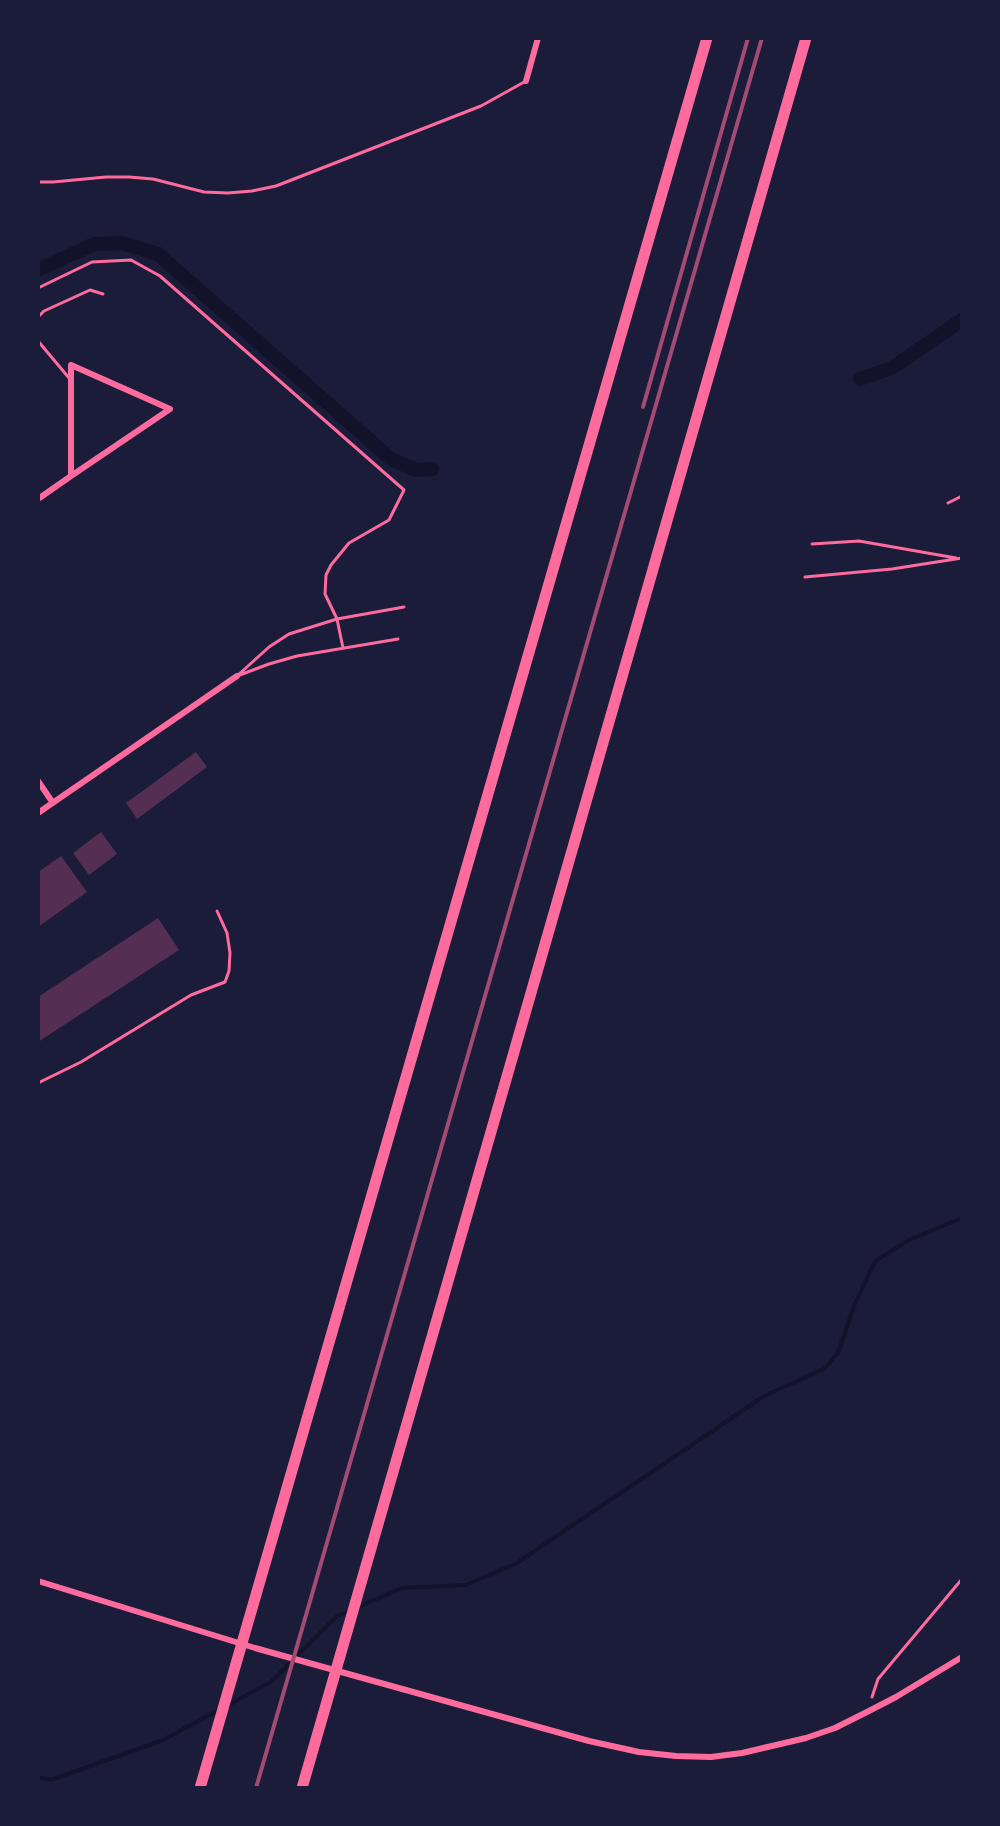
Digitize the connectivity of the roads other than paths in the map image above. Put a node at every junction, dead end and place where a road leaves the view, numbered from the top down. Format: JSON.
{"nodes":[{"id":1,"x":538,"y":38,"type":"edge"},
{"id":2,"x":705,"y":38,"type":"edge"},
{"id":3,"x":806,"y":38,"type":"edge"},
{"id":4,"x":526,"y":81,"type":"joint"},
{"id":5,"x":38,"y":182,"type":"edge"},
{"id":6,"x":38,"y":288,"type":"edge"},
{"id":7,"x":103,"y":294,"type":"dead end"},
{"id":8,"x":38,"y":317,"type":"edge"},
{"id":9,"x":38,"y":341,"type":"edge"},
{"id":10,"x":71,"y":381,"type":"junction"},
{"id":11,"x":71,"y":476,"type":"junction"},
{"id":12,"x":962,"y":496,"type":"edge"},
{"id":13,"x":38,"y":499,"type":"edge"},
{"id":14,"x":948,"y":503,"type":"dead end"},
{"id":15,"x":812,"y":544,"type":"dead end"},
{"id":16,"x":961,"y":558,"type":"edge"},
{"id":17,"x":805,"y":577,"type":"dead end"},
{"id":18,"x":404,"y":607,"type":"dead end"},
{"id":19,"x":337,"y":619,"type":"junction"},
{"id":20,"x":398,"y":639,"type":"dead end"},
{"id":21,"x":343,"y":648,"type":"junction"},
{"id":22,"x":237,"y":676,"type":"junction"},
{"id":23,"x":38,"y":781,"type":"edge"},
{"id":24,"x":53,"y":803,"type":"junction"},
{"id":25,"x":38,"y":813,"type":"edge"},
{"id":26,"x":217,"y":911,"type":"dead end"},
{"id":27,"x":38,"y":1083,"type":"edge"},
{"id":28,"x":38,"y":1581,"type":"edge"},
{"id":29,"x":962,"y":1657,"type":"edge"},
{"id":30,"x":200,"y":1788,"type":"edge"},
{"id":31,"x":302,"y":1788,"type":"edge"}],
"edges":[{"from":1,"to":4,"type":"street"},
{"from":2,"to":30,"type":"highway"},
{"from":3,"to":31,"type":"highway"},
{"from":4,"to":5,"type":"lane"},
{"from":6,"to":19,"type":"lane"},
{"from":7,"to":8,"type":"lane"},
{"from":9,"to":10,"type":"lane"},
{"from":10,"to":11,"type":"street"},
{"from":10,"to":11,"type":"street"},
{"from":11,"to":13,"type":"street"},
{"from":12,"to":14,"type":"lane"},
{"from":15,"to":16,"type":"lane"},
{"from":16,"to":17,"type":"lane"},
{"from":18,"to":19,"type":"lane"},
{"from":19,"to":21,"type":"lane"},
{"from":19,"to":22,"type":"lane"},
{"from":20,"to":21,"type":"lane"},
{"from":21,"to":22,"type":"lane"},
{"from":22,"to":24,"type":"street"},
{"from":23,"to":24,"type":"street"},
{"from":24,"to":25,"type":"street"},
{"from":26,"to":27,"type":"lane"},
{"from":28,"to":29,"type":"street"}]}
